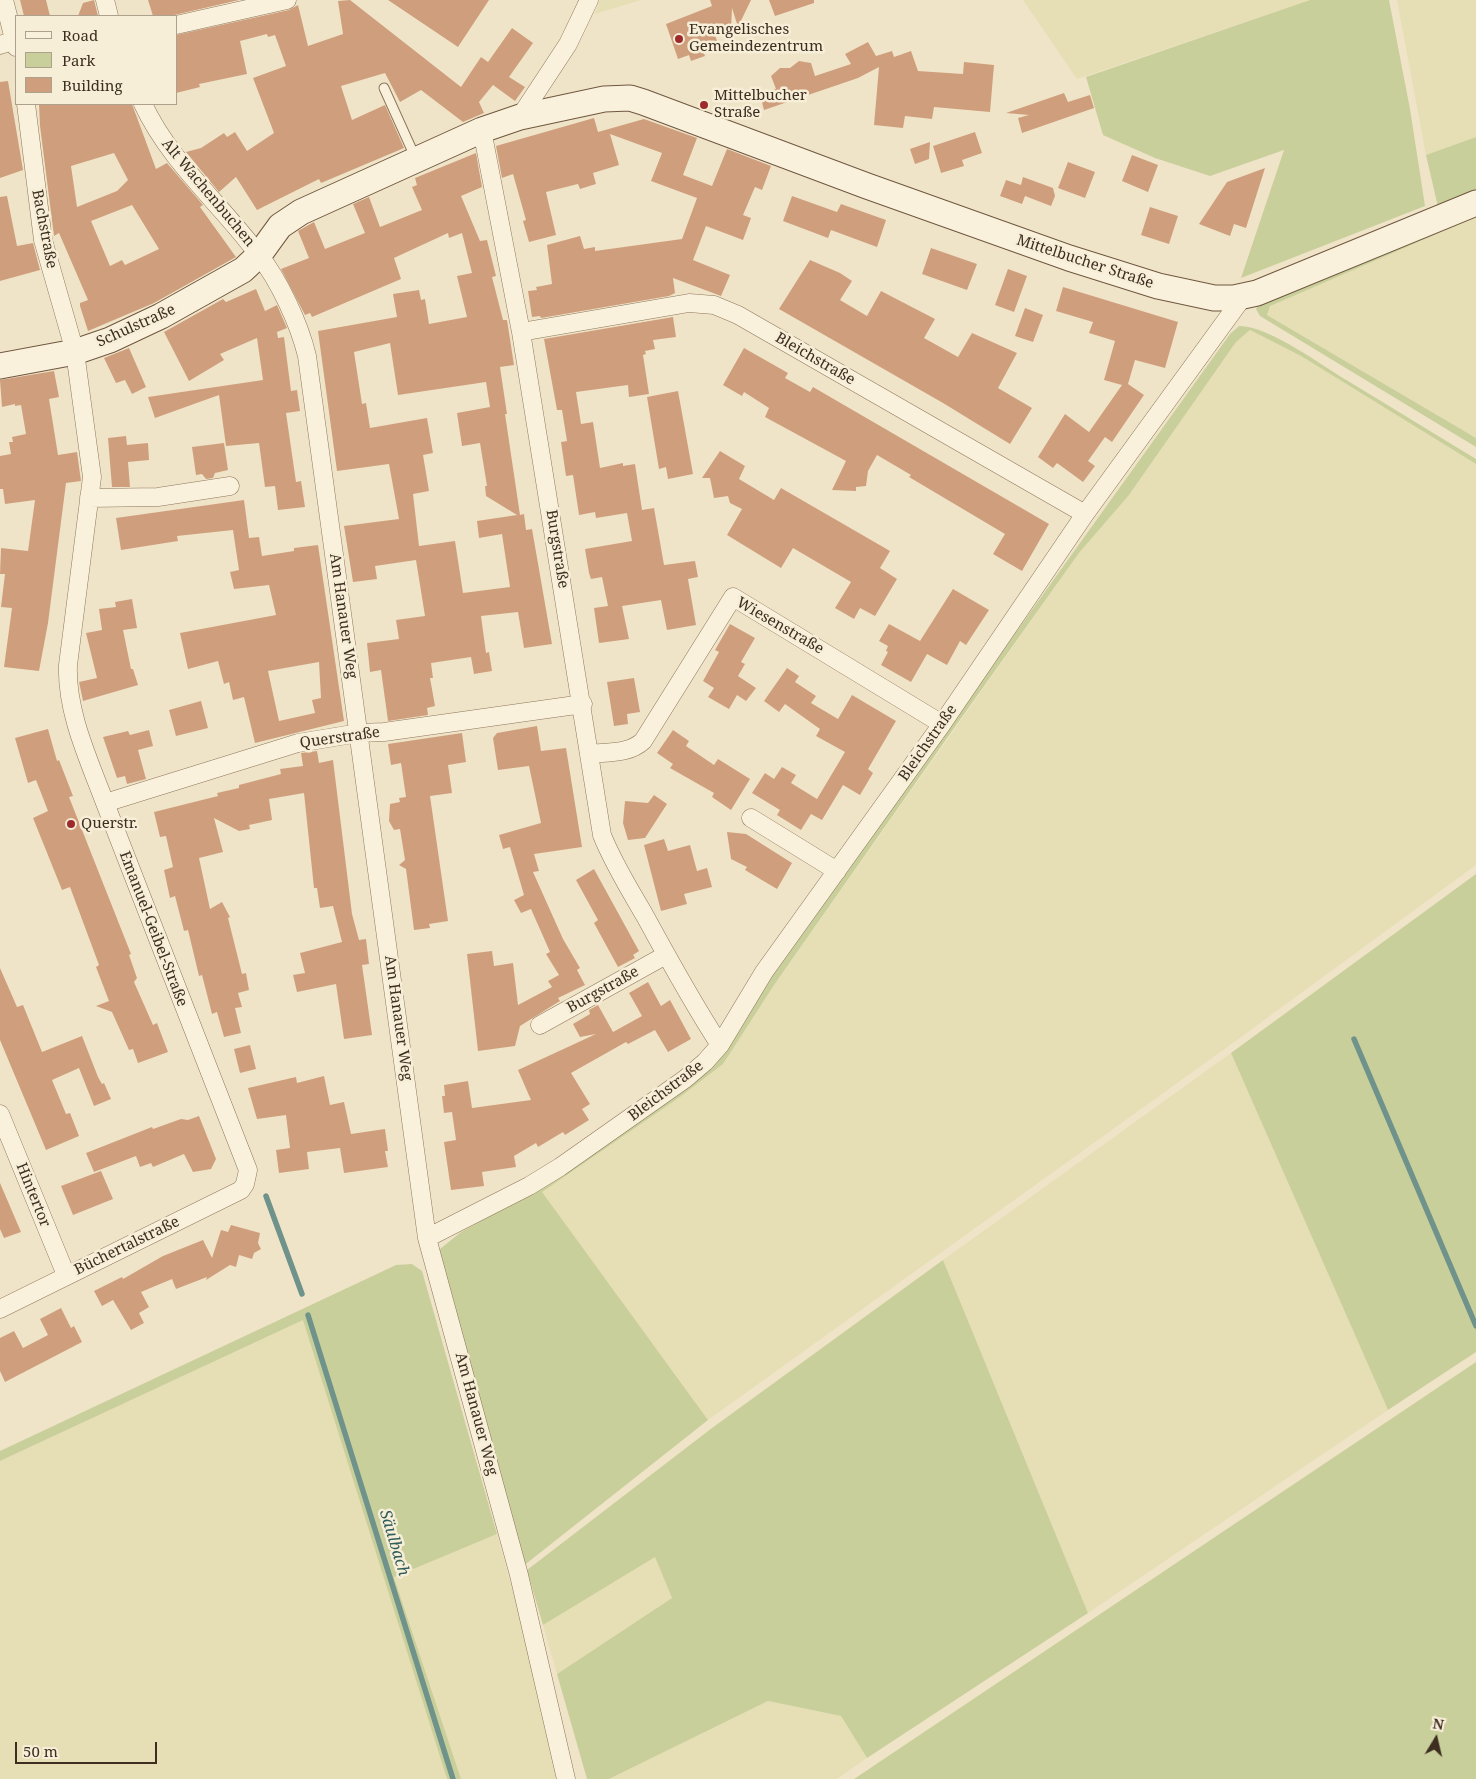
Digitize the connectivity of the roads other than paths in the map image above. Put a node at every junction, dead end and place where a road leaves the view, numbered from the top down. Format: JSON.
{"nodes":[{"id":1,"x":4,"y":0,"type":"edge"},
{"id":2,"x":105,"y":0,"type":"edge"},
{"id":3,"x":286,"y":0,"type":"edge"},
{"id":4,"x":590,"y":0,"type":"edge"},
{"id":5,"x":109,"y":15,"type":"edge"},
{"id":6,"x":178,"y":25,"type":"edge"},
{"id":7,"x":10,"y":44,"type":"edge"},
{"id":8,"x":384,"y":88,"type":"dead end"},
{"id":9,"x":26,"y":105,"type":"edge"},
{"id":10,"x":144,"y":105,"type":"edge"},
{"id":11,"x":520,"y":117,"type":"junction"},
{"id":12,"x":482,"y":130,"type":"junction"},
{"id":13,"x":416,"y":160,"type":"junction"},
{"id":14,"x":1476,"y":203,"type":"edge"},
{"id":15,"x":259,"y":255,"type":"junction"},
{"id":16,"x":1243,"y":297,"type":"junction"},
{"id":17,"x":521,"y":332,"type":"junction"},
{"id":18,"x":75,"y":352,"type":"junction"},
{"id":19,"x":0,"y":366,"type":"edge"},
{"id":20,"x":230,"y":486,"type":"dead end"},
{"id":21,"x":90,"y":498,"type":"junction"},
{"id":22,"x":1085,"y":514,"type":"junction"},
{"id":23,"x":583,"y":704,"type":"junction"},
{"id":24,"x":942,"y":724,"type":"junction"},
{"id":25,"x":359,"y":733,"type":"junction"},
{"id":26,"x":590,"y":754,"type":"junction"},
{"id":27,"x":105,"y":803,"type":"junction"},
{"id":28,"x":751,"y":818,"type":"dead end"},
{"id":29,"x":837,"y":871,"type":"junction"},
{"id":30,"x":666,"y":955,"type":"junction"},
{"id":31,"x":540,"y":1025,"type":"dead end"},
{"id":32,"x":720,"y":1045,"type":"junction"},
{"id":33,"x":0,"y":1114,"type":"edge"},
{"id":34,"x":247,"y":1178,"type":"joint"},
{"id":35,"x":428,"y":1238,"type":"junction"},
{"id":36,"x":66,"y":1275,"type":"junction"},
{"id":37,"x":0,"y":1308,"type":"edge"},
{"id":38,"x":566,"y":1779,"type":"edge"}],
"edges":[{"from":1,"to":7,"type":"street"},
{"from":2,"to":5,"type":"street"},
{"from":3,"to":6,"type":"street"},
{"from":4,"to":11,"type":"street"},
{"from":8,"to":13,"type":"lane"},
{"from":9,"to":18,"type":"street","name":"Bachstraße"},
{"from":10,"to":15,"type":"street","name":"Alt Wachenbuchen"},
{"from":11,"to":12,"type":"main road","name":"Mittelbucher Straße"},
{"from":11,"to":16,"type":"main road","name":"Mittelbucher Straße"},
{"from":12,"to":13,"type":"main road","name":"Mittelbucher Straße"},
{"from":12,"to":17,"type":"street","name":"Burgstraße"},
{"from":13,"to":15,"type":"main road","name":"Mittelbucher Straße"},
{"from":14,"to":16,"type":"main road","name":"Mittelbucher Straße"},
{"from":15,"to":18,"type":"main road","name":"Schulstraße"},
{"from":15,"to":25,"type":"street","name":"Am Hanauer Weg"},
{"from":16,"to":22,"type":"street","name":"Bleichstraße"},
{"from":17,"to":22,"type":"street","name":"Bleichstraße"},
{"from":17,"to":23,"type":"street","name":"Burgstraße"},
{"from":18,"to":19,"type":"main road","name":"Schulstraße"},
{"from":18,"to":21,"type":"street","name":"Emanuel-Geibel-Straße"},
{"from":20,"to":21,"type":"street"},
{"from":21,"to":27,"type":"street","name":"Emanuel-Geibel-Straße"},
{"from":22,"to":24,"type":"street","name":"Bleichstraße"},
{"from":23,"to":25,"type":"street","name":"Querstraße"},
{"from":23,"to":26,"type":"street","name":"Burgstraße"},
{"from":24,"to":26,"type":"street","name":"Wiesenstraße"},
{"from":24,"to":29,"type":"street","name":"Bleichstraße"},
{"from":25,"to":27,"type":"street","name":"Querstraße"},
{"from":25,"to":35,"type":"street","name":"Am Hanauer Weg"},
{"from":26,"to":30,"type":"street","name":"Burgstraße"},
{"from":27,"to":34,"type":"street","name":"Emanuel-Geibel-Straße"},
{"from":28,"to":29,"type":"street"},
{"from":29,"to":32,"type":"street","name":"Bleichstraße"},
{"from":30,"to":31,"type":"street","name":"Burgstraße"},
{"from":30,"to":32,"type":"street","name":"Burgstraße"},
{"from":32,"to":35,"type":"street","name":"Bleichstraße"},
{"from":33,"to":36,"type":"street","name":"Hintertor"},
{"from":34,"to":36,"type":"street","name":"Büchertalstraße"},
{"from":35,"to":38,"type":"street","name":"Am Hanauer Weg"},
{"from":36,"to":37,"type":"street","name":"Büchertalstraße"}]}
